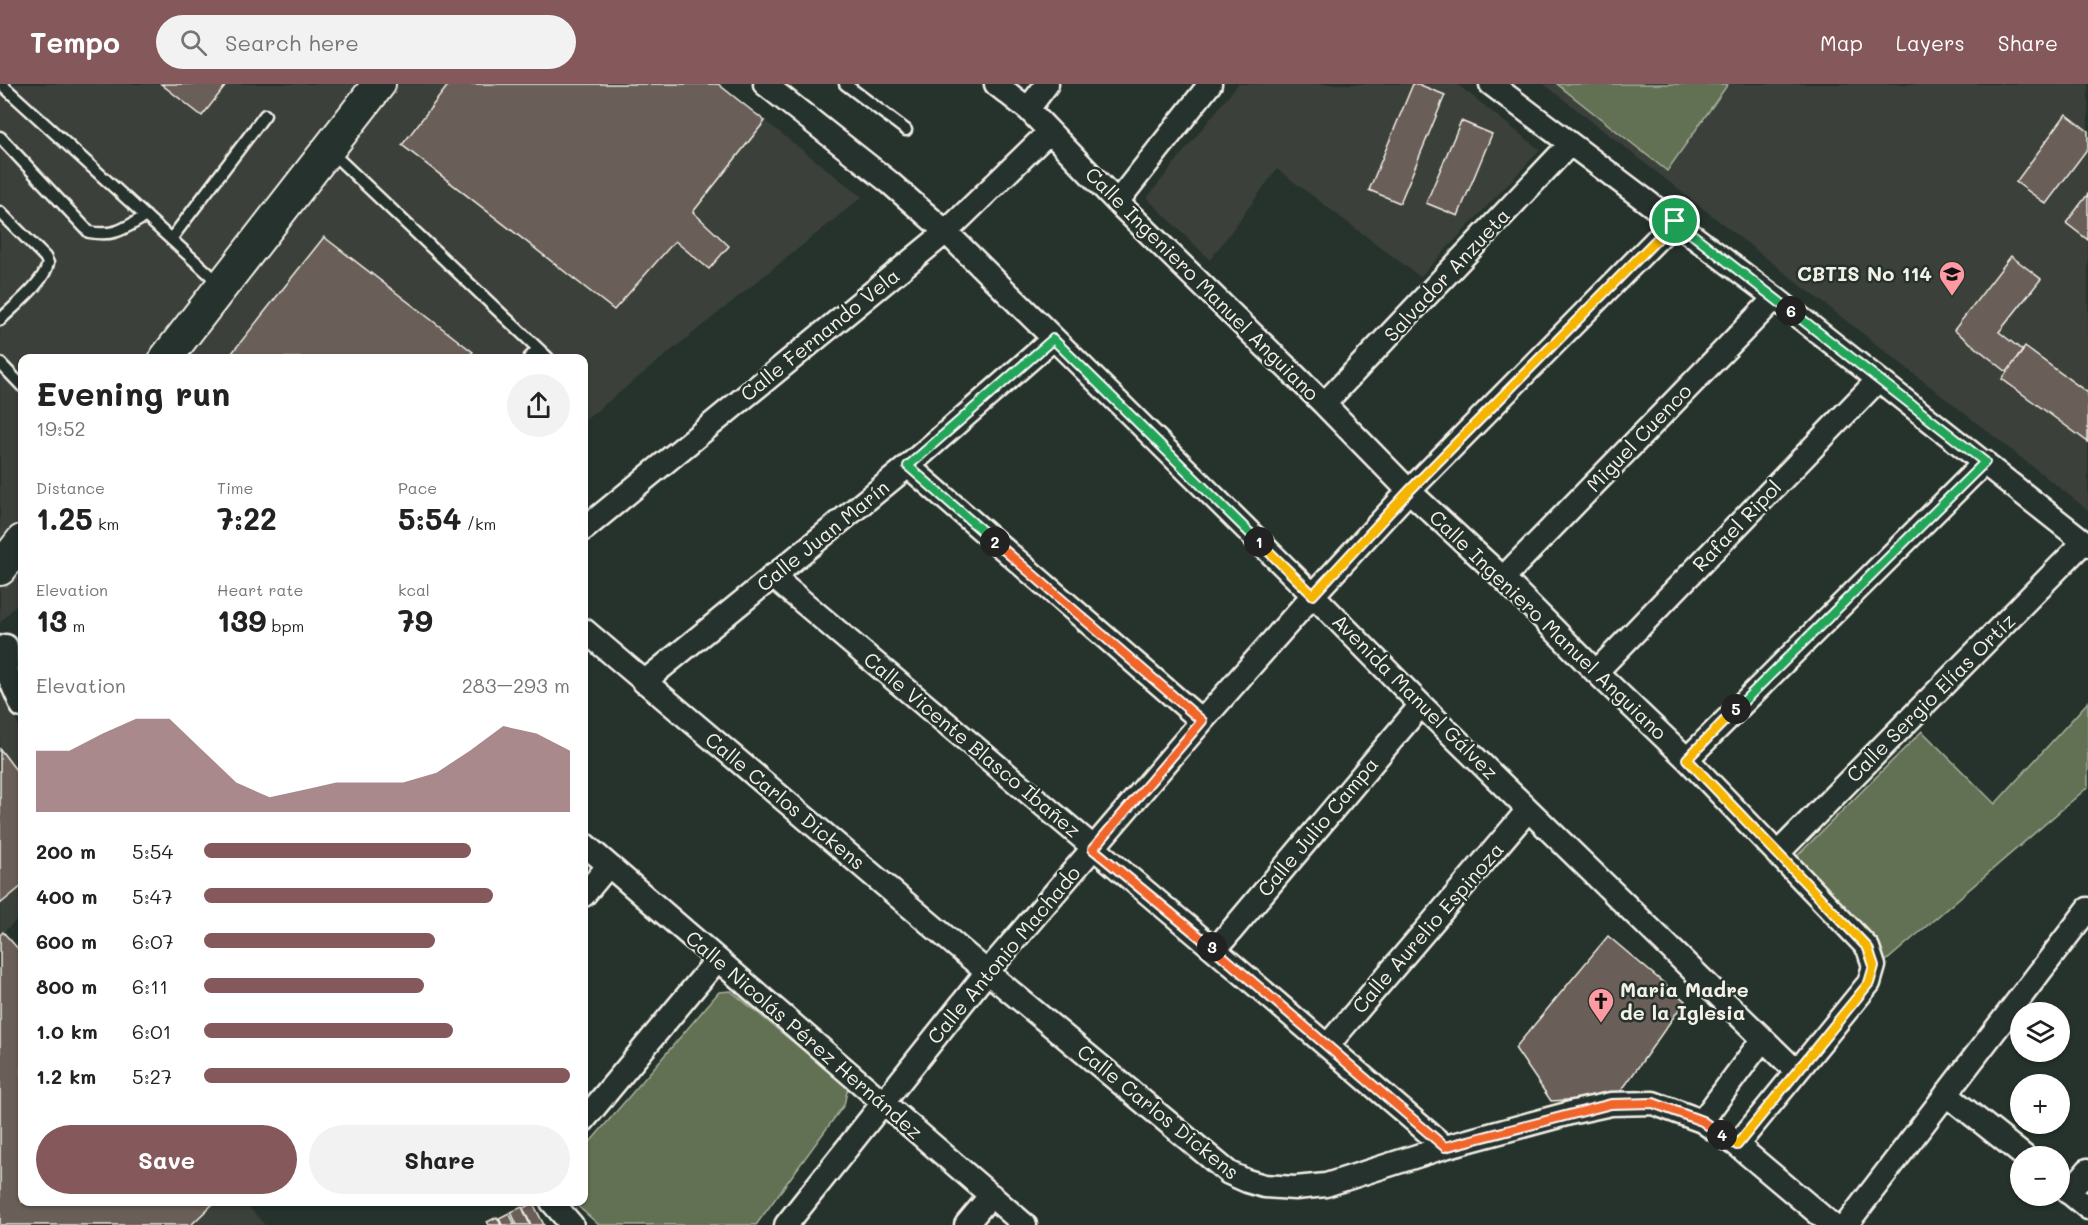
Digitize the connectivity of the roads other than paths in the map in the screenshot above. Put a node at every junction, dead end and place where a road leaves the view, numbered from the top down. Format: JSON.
{"nodes":[{"id":1,"x":1,"y":84,"type":"edge"},
{"id":2,"x":379,"y":84,"type":"edge"},
{"id":3,"x":765,"y":84,"type":"edge"},
{"id":4,"x":845,"y":84,"type":"edge"},
{"id":5,"x":996,"y":84,"type":"edge"},
{"id":6,"x":1047,"y":84,"type":"edge"},
{"id":7,"x":1210,"y":84,"type":"edge"},
{"id":8,"x":1491,"y":84,"type":"edge"},
{"id":9,"x":1028,"y":109,"type":"junction"},
{"id":10,"x":265,"y":115,"type":"dead end"},
{"id":11,"x":906,"y":130,"type":"dead end"},
{"id":12,"x":1049,"y":132,"type":"junction"},
{"id":13,"x":0,"y":136,"type":"edge"},
{"id":14,"x":1569,"y":145,"type":"junction"},
{"id":15,"x":329,"y":150,"type":"junction"},
{"id":16,"x":1117,"y":202,"type":"junction"},
{"id":17,"x":0,"y":212,"type":"edge"},
{"id":18,"x":146,"y":216,"type":"junction"},
{"id":19,"x":1675,"y":221,"type":"junction"},
{"id":20,"x":946,"y":232,"type":"junction"},
{"id":21,"x":171,"y":239,"type":"junction"},
{"id":22,"x":222,"y":286,"type":"junction"},
{"id":23,"x":1775,"y":298,"type":"junction"},
{"id":24,"x":0,"y":320,"type":"edge"},
{"id":25,"x":1053,"y":339,"type":"junction"},
{"id":26,"x":538,"y":349,"type":"junction"},
{"id":27,"x":169,"y":354,"type":"edge"},
{"id":28,"x":533,"y":354,"type":"edge"},
{"id":29,"x":544,"y":354,"type":"edge"},
{"id":30,"x":0,"y":363,"type":"edge"},
{"id":31,"x":1878,"y":380,"type":"junction"},
{"id":32,"x":18,"y":382,"type":"edge"},
{"id":33,"x":1324,"y":404,"type":"junction"},
{"id":34,"x":1985,"y":462,"type":"junction"},
{"id":35,"x":908,"y":466,"type":"junction"},
{"id":36,"x":1409,"y":491,"type":"junction"},
{"id":37,"x":588,"y":526,"type":"edge"},
{"id":38,"x":2086,"y":543,"type":"edge"},
{"id":39,"x":18,"y":546,"type":"edge"},
{"id":40,"x":0,"y":569,"type":"edge"},
{"id":41,"x":772,"y":576,"type":"junction"},
{"id":42,"x":1503,"y":578,"type":"junction"},
{"id":43,"x":1313,"y":595,"type":"junction"},
{"id":44,"x":588,"y":633,"type":"edge"},
{"id":45,"x":10,"y":649,"type":"edge"},
{"id":46,"x":1596,"y":672,"type":"junction"},
{"id":47,"x":644,"y":682,"type":"junction"},
{"id":48,"x":18,"y":697,"type":"edge"},
{"id":49,"x":1421,"y":705,"type":"junction"},
{"id":50,"x":1202,"y":721,"type":"junction"},
{"id":51,"x":1687,"y":759,"type":"junction"},
{"id":52,"x":1528,"y":810,"type":"junction"},
{"id":53,"x":588,"y":848,"type":"edge"},
{"id":54,"x":1093,"y":849,"type":"junction"},
{"id":55,"x":1777,"y":854,"type":"junction"},
{"id":56,"x":608,"y":866,"type":"junction"},
{"id":57,"x":588,"y":890,"type":"edge"},
{"id":58,"x":2088,"y":909,"type":"edge"},
{"id":59,"x":1215,"y":950,"type":"junction"},
{"id":60,"x":717,"y":960,"type":"junction"},
{"id":61,"x":987,"y":972,"type":"junction"},
{"id":62,"x":1762,"y":1040,"type":"junction"},
{"id":63,"x":1327,"y":1046,"type":"junction"},
{"id":64,"x":1796,"y":1071,"type":"junction"},
{"id":65,"x":1946,"y":1094,"type":"junction"},
{"id":66,"x":882,"y":1103,"type":"junction"},
{"id":67,"x":588,"y":1115,"type":"edge"},
{"id":68,"x":1702,"y":1121,"type":"junction"},
{"id":69,"x":1737,"y":1145,"type":"junction"},
{"id":70,"x":2011,"y":1146,"type":"edge"},
{"id":71,"x":1445,"y":1147,"type":"junction"},
{"id":72,"x":2088,"y":1170,"type":"edge"},
{"id":73,"x":2070,"y":1184,"type":"edge"},
{"id":74,"x":2070,"y":1194,"type":"edge"},
{"id":75,"x":991,"y":1195,"type":"junction"},
{"id":76,"x":555,"y":1206,"type":"edge"},
{"id":77,"x":2088,"y":1208,"type":"edge"},
{"id":78,"x":572,"y":1225,"type":"edge"},
{"id":79,"x":786,"y":1225,"type":"edge"},
{"id":80,"x":966,"y":1225,"type":"edge"},
{"id":81,"x":1026,"y":1225,"type":"edge"},
{"id":82,"x":1832,"y":1225,"type":"edge"},
{"id":83,"x":1846,"y":1225,"type":"edge"}],
"edges":[{"from":1,"to":18,"type":"lane"},
{"from":2,"to":15,"type":"main road"},
{"from":3,"to":20,"type":"street","name":"Avenida Manuel Gálvez"},
{"from":4,"to":11,"type":"lane"},
{"from":5,"to":9,"type":"street","name":"Calle Ingeniero Manuel Anguiano"},
{"from":6,"to":9,"type":"street"},
{"from":7,"to":16,"type":"street"},
{"from":8,"to":14,"type":"street"},
{"from":9,"to":12,"type":"street","name":"Calle Ingeniero Manuel Anguiano"},
{"from":10,"to":21,"type":"lane"},
{"from":12,"to":16,"type":"street","name":"Calle Ingeniero Manuel Anguiano"},
{"from":12,"to":20,"type":"street","name":"Calle Fernando Vela"},
{"from":13,"to":18,"type":"lane"},
{"from":14,"to":19,"type":"street"},
{"from":14,"to":33,"type":"street","name":"Salvador Anzueta"},
{"from":15,"to":22,"type":"main road"},
{"from":15,"to":26,"type":"lane"},
{"from":16,"to":33,"type":"street","name":"Calle Ingeniero Manuel Anguiano"},
{"from":17,"to":24,"type":"lane"},
{"from":18,"to":21,"type":"lane"},
{"from":19,"to":23,"type":"street"},
{"from":19,"to":36,"type":"street","name":"Calle Antonio Machado"},
{"from":20,"to":25,"type":"street","name":"Avenida Manuel Gálvez"},
{"from":20,"to":37,"type":"street","name":"Calle Fernando Vela"},
{"from":21,"to":22,"type":"lane"},
{"from":22,"to":27,"type":"main road"},
{"from":23,"to":31,"type":"street"},
{"from":23,"to":42,"type":"street","name":"Miguel Cuenco"},
{"from":25,"to":35,"type":"street","name":"Calle Juan Marín"},
{"from":25,"to":43,"type":"street","name":"Avenida Manuel Gálvez"},
{"from":26,"to":28,"type":"lane"},
{"from":26,"to":29,"type":"lane"},
{"from":30,"to":32,"type":"lane"},
{"from":31,"to":34,"type":"street"},
{"from":31,"to":46,"type":"street","name":"Rafael Ripol"},
{"from":33,"to":36,"type":"street","name":"Calle Ingeniero Manuel Anguiano"},
{"from":34,"to":38,"type":"street"},
{"from":34,"to":51,"type":"street"},
{"from":35,"to":41,"type":"street","name":"Calle Juan Marín"},
{"from":35,"to":50,"type":"street"},
{"from":36,"to":42,"type":"street","name":"Calle Ingeniero Manuel Anguiano"},
{"from":36,"to":43,"type":"street","name":"Calle Antonio Machado"},
{"from":38,"to":55,"type":"street","name":"Calle Sergio Elías Ortíz"},
{"from":39,"to":40,"type":"main road"},
{"from":41,"to":47,"type":"street","name":"Calle Juan Marín"},
{"from":41,"to":54,"type":"street","name":"Calle Vicente Blasco Ibañez"},
{"from":42,"to":46,"type":"street","name":"Calle Ingeniero Manuel Anguiano"},
{"from":43,"to":49,"type":"street","name":"Avenida Manuel Gálvez"},
{"from":43,"to":50,"type":"street","name":"Calle Antonio Machado"},
{"from":44,"to":47,"type":"street","name":"Calle Carlos Dickens"},
{"from":45,"to":48,"type":"street"},
{"from":46,"to":51,"type":"street","name":"Calle Ingeniero Manuel Anguiano"},
{"from":47,"to":61,"type":"street","name":"Calle Carlos Dickens"},
{"from":49,"to":52,"type":"street","name":"Avenida Manuel Gálvez"},
{"from":49,"to":59,"type":"street","name":"Calle Julio Campa"},
{"from":50,"to":54,"type":"street","name":"Calle Antonio Machado"},
{"from":51,"to":55,"type":"street","name":"Calle Ingeniero Manuel Anguiano"},
{"from":52,"to":62,"type":"street","name":"Avenida Manuel Gálvez"},
{"from":52,"to":63,"type":"street","name":"Calle Aurelio Espinoza"},
{"from":53,"to":56,"type":"street","name":"Calle Nicolás Pérez Hernández"},
{"from":54,"to":59,"type":"street","name":"Calle Vicente Blasco Ibañez"},
{"from":54,"to":61,"type":"street","name":"Calle Antonio Machado"},
{"from":55,"to":64,"type":"street","name":"Calle Ingeniero Manuel Anguiano"},
{"from":56,"to":57,"type":"street"},
{"from":56,"to":60,"type":"street","name":"Calle Nicolás Pérez Hernández"},
{"from":58,"to":65,"type":"street"},
{"from":59,"to":63,"type":"street","name":"Calle Vicente Blasco Ibañez"},
{"from":60,"to":66,"type":"street","name":"Calle Nicolás Pérez Hernández"},
{"from":60,"to":67,"type":"street"},
{"from":61,"to":66,"type":"street","name":"Calle Antonio Machado"},
{"from":61,"to":71,"type":"street","name":"Calle Carlos Dickens"},
{"from":62,"to":64,"type":"street","name":"Avenida Manuel Gálvez"},
{"from":62,"to":68,"type":"street"},
{"from":63,"to":71,"type":"street","name":"Calle Vicente Blasco Ibañez"},
{"from":64,"to":69,"type":"street","name":"Calle Ingeniero Manuel Anguiano"},
{"from":65,"to":70,"type":"street"},
{"from":65,"to":83,"type":"street"},
{"from":66,"to":75,"type":"street","name":"Calle Nicolás Pérez Hernández"},
{"from":66,"to":79,"type":"street","name":"Calle Antonio Machado"},
{"from":68,"to":69,"type":"street","name":"Calle Carlos Dickens"},
{"from":68,"to":71,"type":"street","name":"Calle Carlos Dickens"},
{"from":69,"to":82,"type":"street","name":"Calle Carlos Dickens"},
{"from":72,"to":73,"type":"street"},
{"from":74,"to":77,"type":"street"},
{"from":75,"to":80,"type":"street"},
{"from":75,"to":81,"type":"street","name":"Calle Nicolás Pérez Hernández"},
{"from":76,"to":78,"type":"street"}]}
